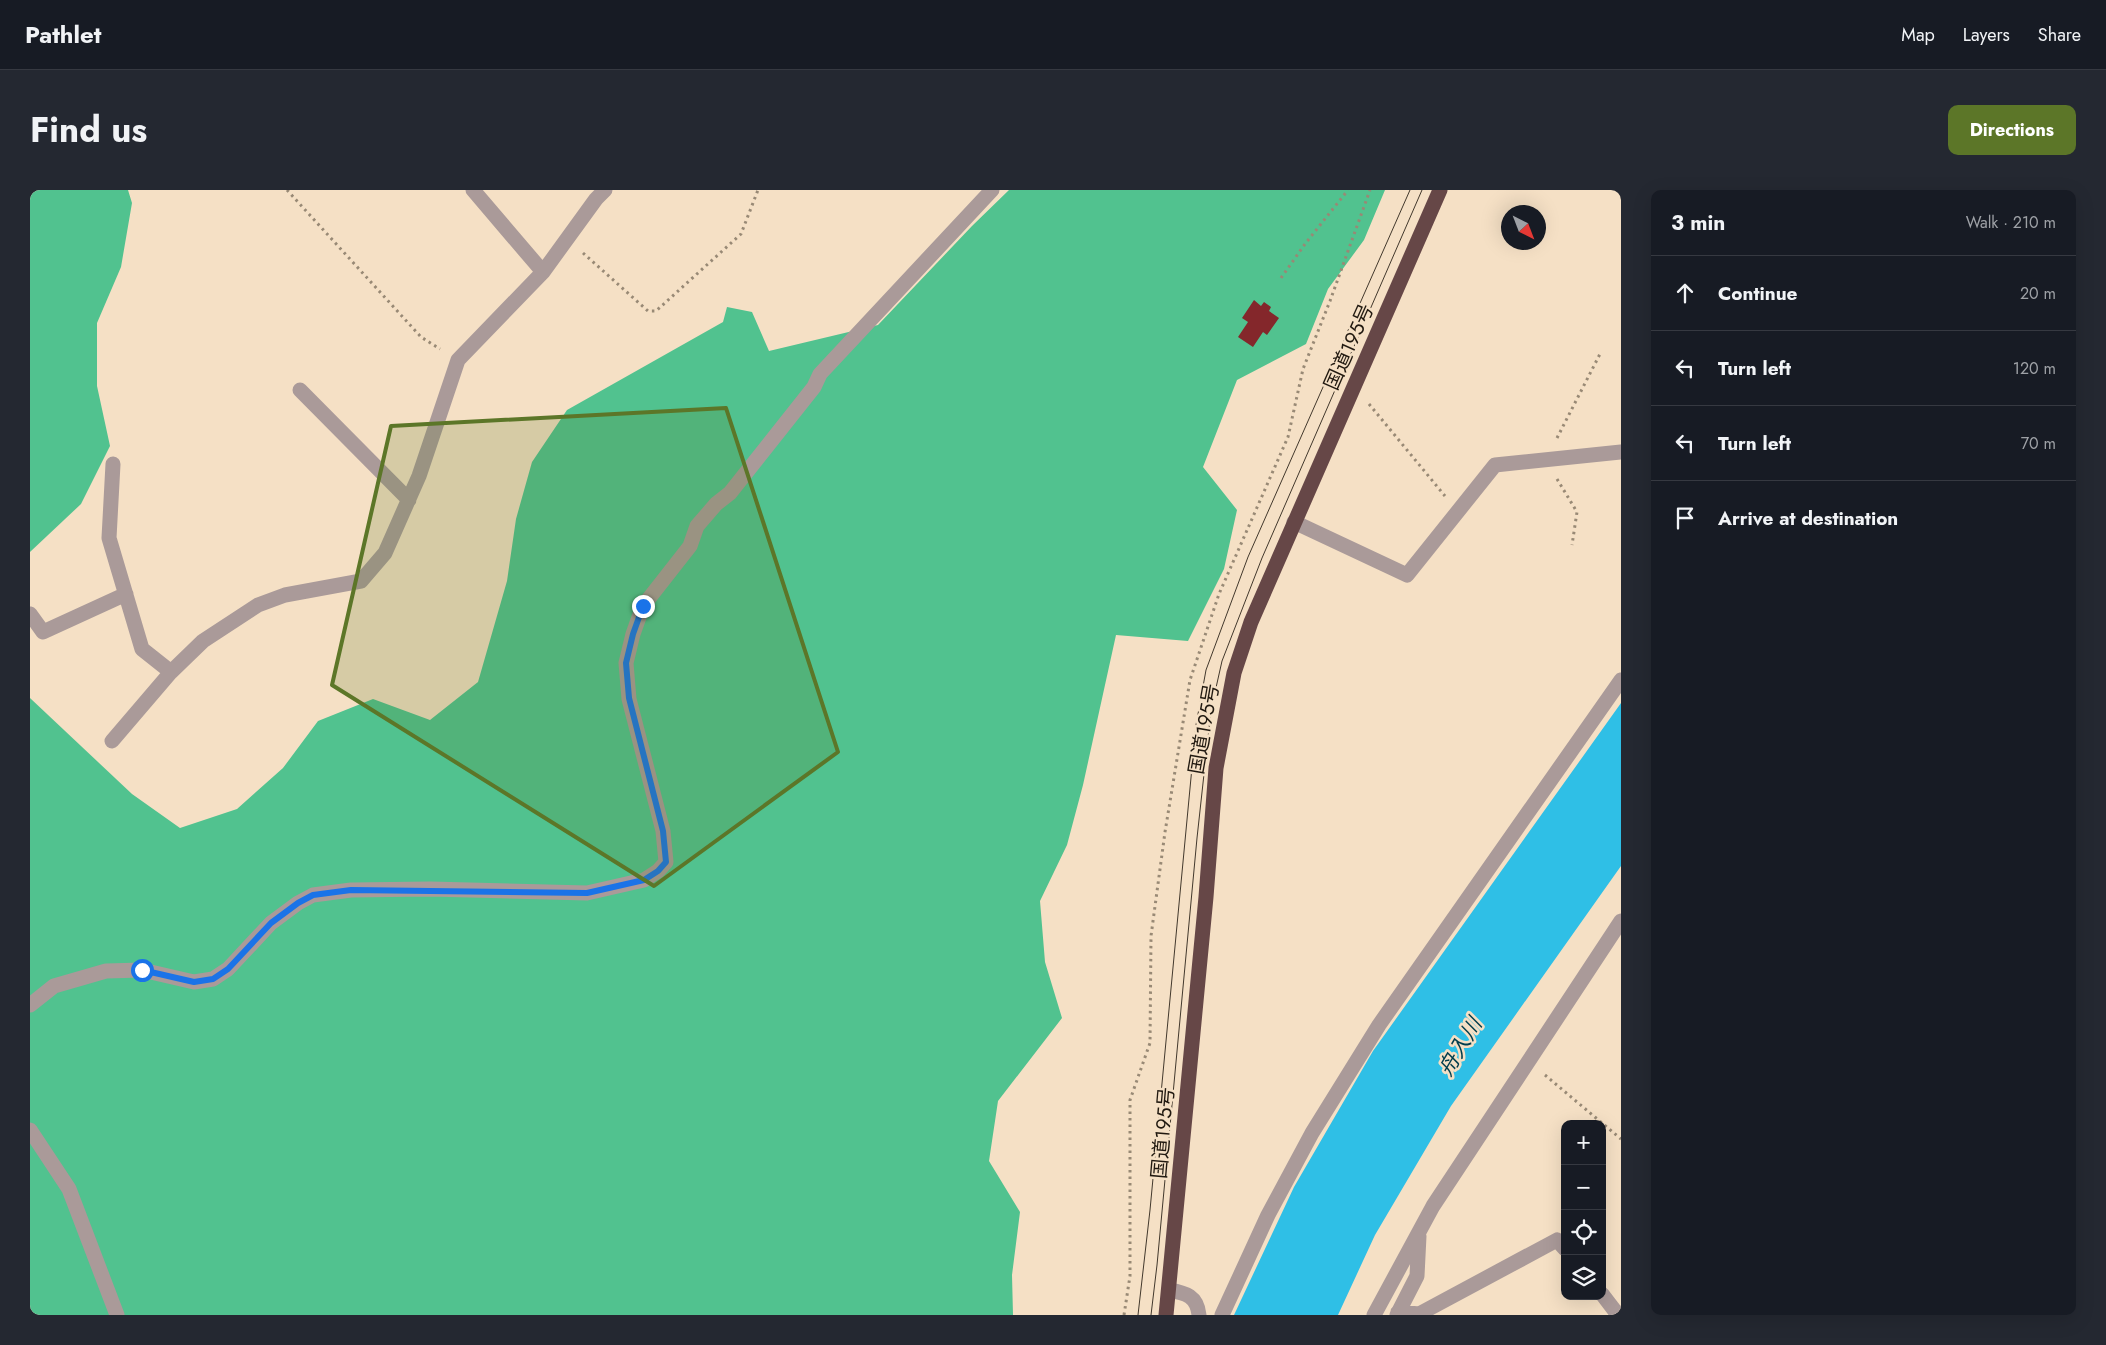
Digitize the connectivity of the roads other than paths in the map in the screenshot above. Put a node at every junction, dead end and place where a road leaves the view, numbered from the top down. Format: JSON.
{"nodes":[{"id":1,"x":473,"y":190,"type":"edge"},
{"id":2,"x":605,"y":190,"type":"edge"},
{"id":3,"x":992,"y":190,"type":"edge"},
{"id":4,"x":1440,"y":190,"type":"edge"},
{"id":5,"x":544,"y":272,"type":"junction"},
{"id":6,"x":300,"y":390,"type":"dead end"},
{"id":7,"x":1621,"y":452,"type":"edge"},
{"id":8,"x":113,"y":464,"type":"dead end"},
{"id":9,"x":409,"y":500,"type":"junction"},
{"id":10,"x":1294,"y":522,"type":"junction"},
{"id":11,"x":126,"y":594,"type":"junction"},
{"id":12,"x":30,"y":614,"type":"edge"},
{"id":13,"x":172,"y":672,"type":"junction"},
{"id":14,"x":1621,"y":680,"type":"edge"},
{"id":15,"x":112,"y":741,"type":"dead end"},
{"id":16,"x":1621,"y":922,"type":"edge"},
{"id":17,"x":30,"y":1005,"type":"edge"},
{"id":18,"x":30,"y":1130,"type":"edge"},
{"id":19,"x":1420,"y":1231,"type":"junction"},
{"id":20,"x":1561,"y":1244,"type":"edge"},
{"id":21,"x":1169,"y":1290,"type":"junction"},
{"id":22,"x":1606,"y":1299,"type":"edge"},
{"id":23,"x":1398,"y":1314,"type":"edge"},
{"id":24,"x":118,"y":1315,"type":"edge"},
{"id":25,"x":1166,"y":1315,"type":"edge"},
{"id":26,"x":1199,"y":1315,"type":"edge"},
{"id":27,"x":1222,"y":1315,"type":"edge"},
{"id":28,"x":1374,"y":1315,"type":"edge"},
{"id":29,"x":1618,"y":1315,"type":"edge"}],
"edges":[{"from":1,"to":5,"type":"street"},
{"from":2,"to":5,"type":"street"},
{"from":3,"to":17,"type":"street"},
{"from":4,"to":10,"type":"highway","name":"国道195号"},
{"from":5,"to":9,"type":"street"},
{"from":6,"to":9,"type":"street"},
{"from":7,"to":10,"type":"street"},
{"from":8,"to":11,"type":"street"},
{"from":9,"to":13,"type":"street"},
{"from":10,"to":21,"type":"highway","name":"国道195号"},
{"from":11,"to":12,"type":"street"},
{"from":11,"to":13,"type":"street"},
{"from":13,"to":15,"type":"street"},
{"from":14,"to":27,"type":"street"},
{"from":16,"to":19,"type":"street"},
{"from":18,"to":24,"type":"street"},
{"from":19,"to":23,"type":"street"},
{"from":19,"to":28,"type":"street"},
{"from":20,"to":23,"type":"street"},
{"from":21,"to":25,"type":"highway","name":"国道195号"},
{"from":21,"to":26,"type":"street"},
{"from":22,"to":29,"type":"street"}]}
